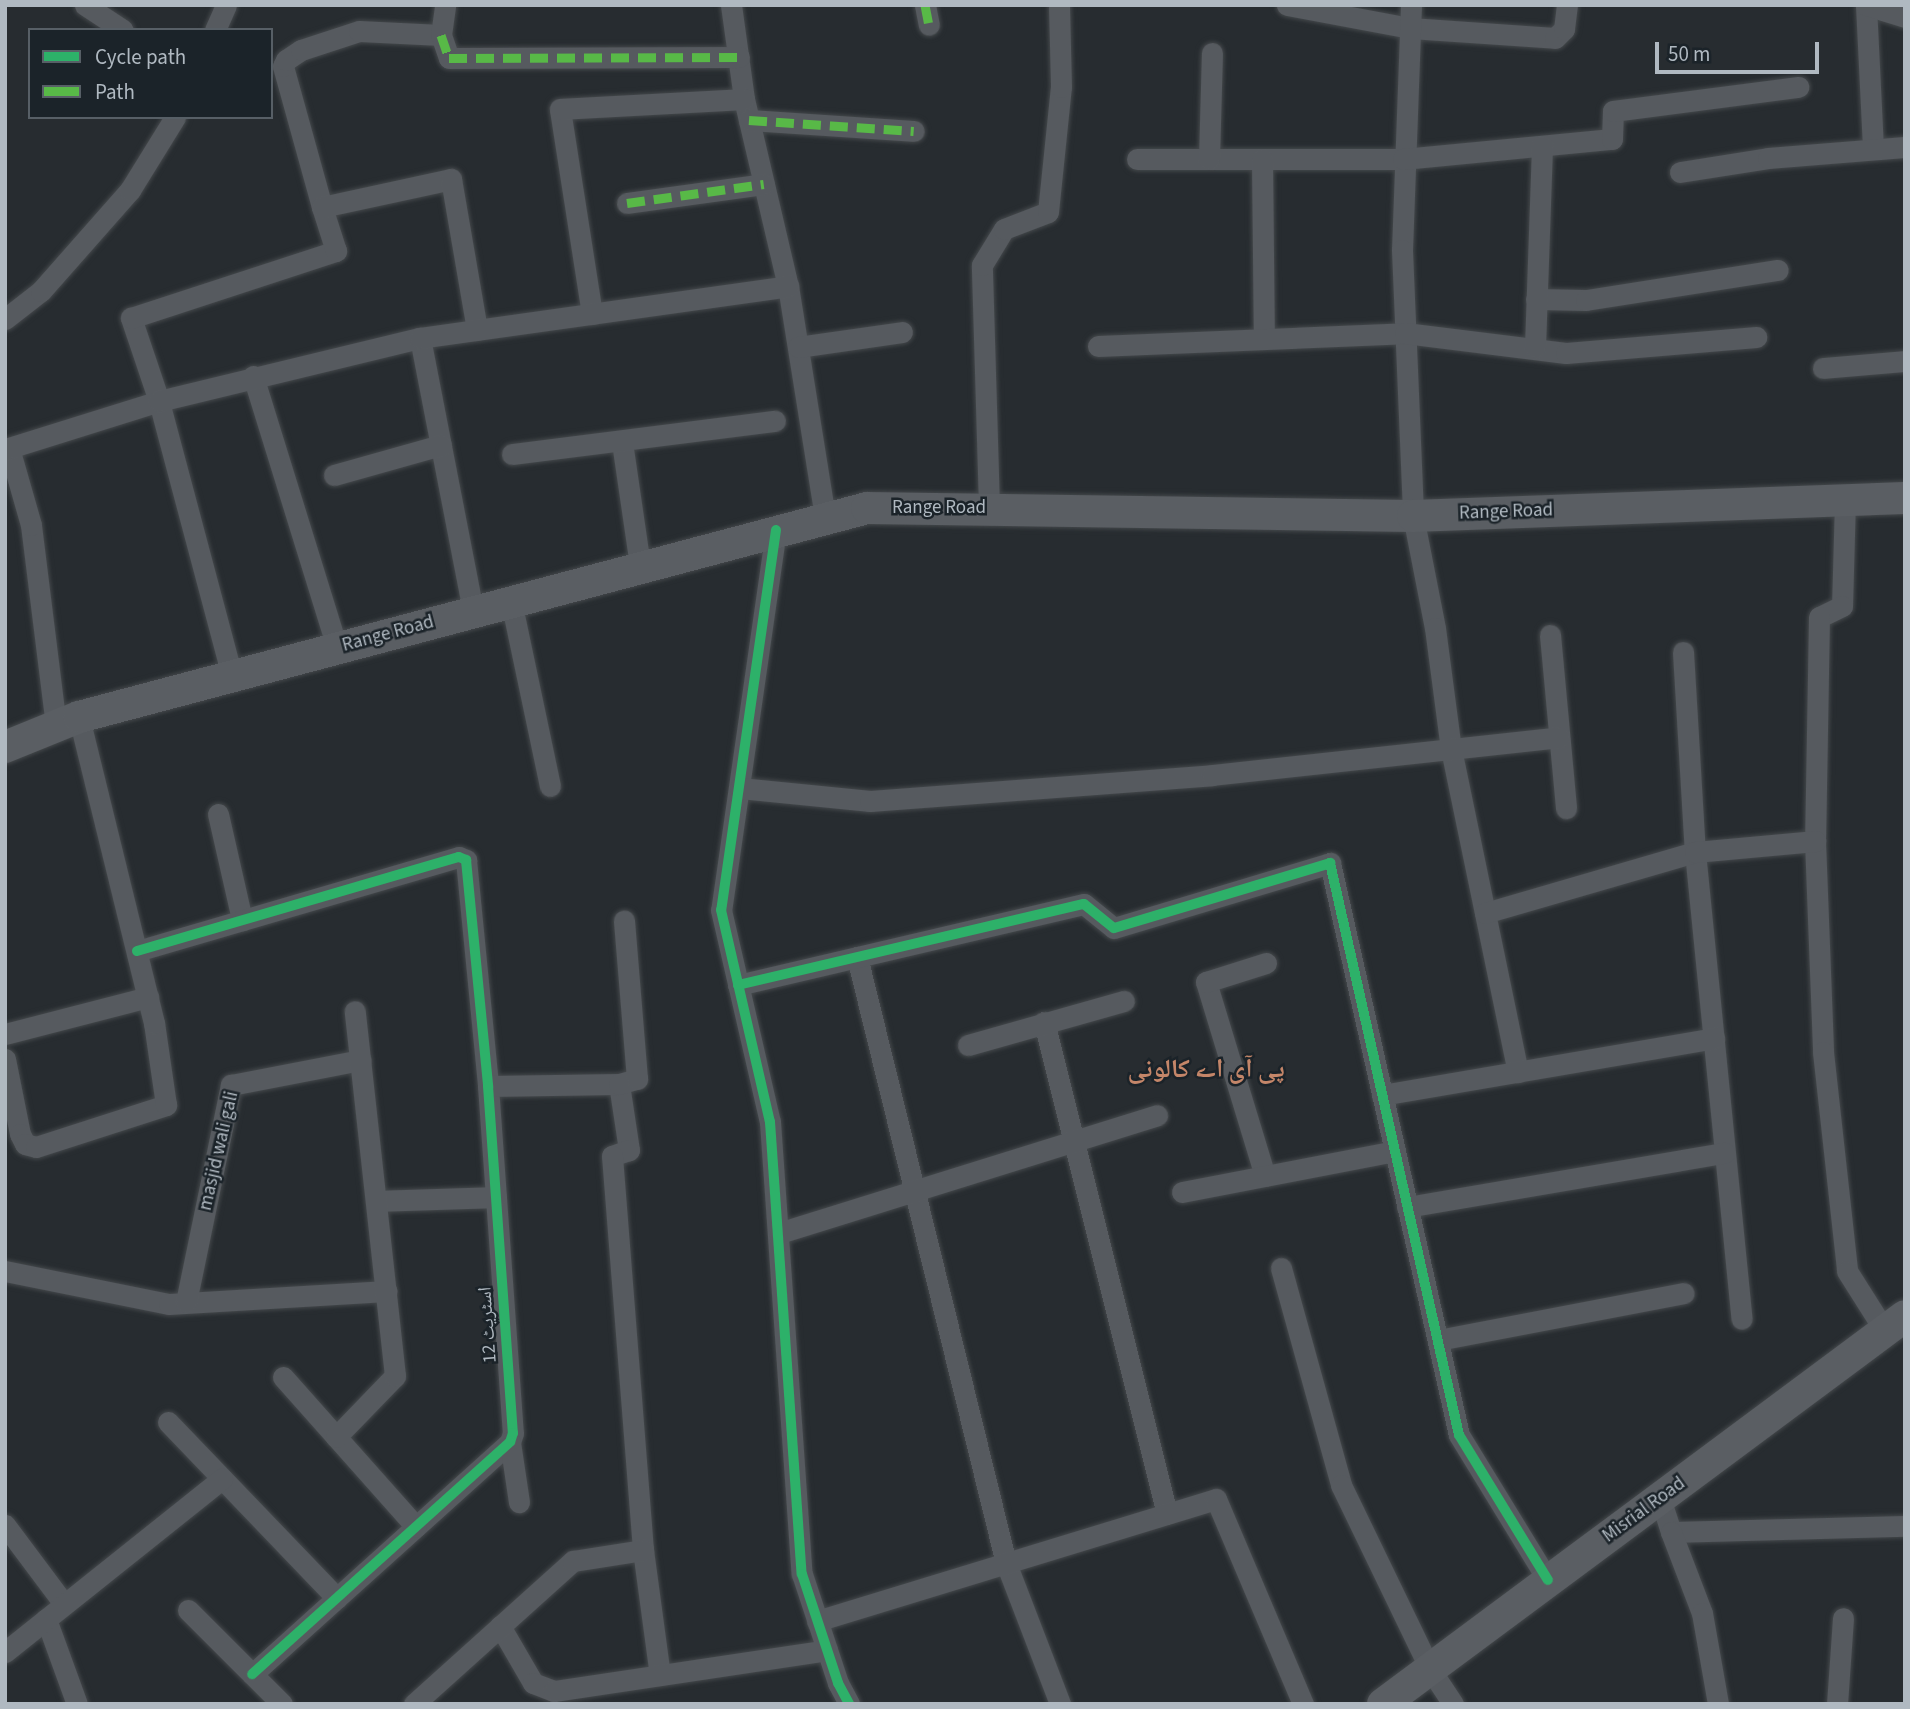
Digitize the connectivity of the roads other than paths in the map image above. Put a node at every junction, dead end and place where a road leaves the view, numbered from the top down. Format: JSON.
{"nodes":[{"id":1,"x":85,"y":5,"type":"edge"},
{"id":2,"x":226,"y":5,"type":"edge"},
{"id":3,"x":445,"y":5,"type":"edge"},
{"id":4,"x":731,"y":5,"type":"edge"},
{"id":5,"x":1059,"y":5,"type":"edge"},
{"id":6,"x":1287,"y":5,"type":"edge"},
{"id":7,"x":1411,"y":5,"type":"edge"},
{"id":8,"x":1567,"y":5,"type":"edge"},
{"id":9,"x":1866,"y":5,"type":"edge"},
{"id":10,"x":1905,"y":17,"type":"edge"},
{"id":11,"x":120,"y":28,"type":"edge"},
{"id":12,"x":216,"y":28,"type":"edge"},
{"id":13,"x":1410,"y":28,"type":"junction"},
{"id":14,"x":441,"y":35,"type":"junction"},
{"id":15,"x":1212,"y":54,"type":"dead end"},
{"id":16,"x":738,"y":57,"type":"junction"},
{"id":17,"x":1798,"y":87,"type":"dead end"},
{"id":18,"x":747,"y":110,"type":"junction"},
{"id":19,"x":174,"y":119,"type":"edge"},
{"id":20,"x":914,"y":131,"type":"dead end"},
{"id":21,"x":1542,"y":146,"type":"junction"},
{"id":22,"x":1905,"y":147,"type":"edge"},
{"id":23,"x":1873,"y":149,"type":"junction"},
{"id":24,"x":1137,"y":159,"type":"dead end"},
{"id":25,"x":1209,"y":159,"type":"junction"},
{"id":26,"x":1262,"y":159,"type":"junction"},
{"id":27,"x":1403,"y":159,"type":"junction"},
{"id":28,"x":1680,"y":172,"type":"dead end"},
{"id":29,"x":765,"y":184,"type":"junction"},
{"id":30,"x":627,"y":203,"type":"dead end"},
{"id":31,"x":322,"y":207,"type":"junction"},
{"id":32,"x":1778,"y":270,"type":"dead end"},
{"id":33,"x":788,"y":286,"type":"junction"},
{"id":34,"x":1536,"y":299,"type":"junction"},
{"id":35,"x":592,"y":314,"type":"junction"},
{"id":36,"x":5,"y":319,"type":"edge"},
{"id":37,"x":477,"y":330,"type":"junction"},
{"id":38,"x":902,"y":332,"type":"dead end"},
{"id":39,"x":1405,"y":333,"type":"junction"},
{"id":40,"x":1756,"y":337,"type":"dead end"},
{"id":41,"x":420,"y":338,"type":"junction"},
{"id":42,"x":1264,"y":339,"type":"junction"},
{"id":43,"x":798,"y":346,"type":"junction"},
{"id":44,"x":1098,"y":346,"type":"dead end"},
{"id":45,"x":1535,"y":347,"type":"junction"},
{"id":46,"x":1905,"y":361,"type":"edge"},
{"id":47,"x":1823,"y":368,"type":"dead end"},
{"id":48,"x":253,"y":376,"type":"junction"},
{"id":49,"x":159,"y":401,"type":"junction"},
{"id":50,"x":775,"y":421,"type":"dead end"},
{"id":51,"x":7,"y":441,"type":"edge"},
{"id":52,"x":622,"y":442,"type":"junction"},
{"id":53,"x":441,"y":444,"type":"junction"},
{"id":54,"x":512,"y":454,"type":"dead end"},
{"id":55,"x":334,"y":475,"type":"dead end"},
{"id":56,"x":1905,"y":498,"type":"edge"},
{"id":57,"x":1845,"y":500,"type":"junction"},
{"id":58,"x":989,"y":508,"type":"junction"},
{"id":59,"x":1413,"y":516,"type":"junction"},
{"id":60,"x":825,"y":518,"type":"junction"},
{"id":61,"x":776,"y":530,"type":"junction"},
{"id":62,"x":640,"y":566,"type":"junction"},
{"id":63,"x":511,"y":601,"type":"junction"},
{"id":64,"x":474,"y":611,"type":"junction"},
{"id":65,"x":1550,"y":635,"type":"dead end"},
{"id":66,"x":337,"y":647,"type":"junction"},
{"id":67,"x":1683,"y":652,"type":"dead end"},
{"id":68,"x":232,"y":676,"type":"junction"},
{"id":69,"x":68,"y":721,"type":"junction"},
{"id":70,"x":1559,"y":737,"type":"junction"},
{"id":71,"x":5,"y":747,"type":"edge"},
{"id":72,"x":1451,"y":749,"type":"junction"},
{"id":73,"x":550,"y":786,"type":"dead end"},
{"id":74,"x":740,"y":788,"type":"junction"},
{"id":75,"x":1566,"y":808,"type":"dead end"},
{"id":76,"x":218,"y":814,"type":"dead end"},
{"id":77,"x":1815,"y":841,"type":"junction"},
{"id":78,"x":1695,"y":852,"type":"junction"},
{"id":79,"x":1485,"y":913,"type":"junction"},
{"id":80,"x":242,"y":920,"type":"junction"},
{"id":81,"x":624,"y":921,"type":"dead end"},
{"id":82,"x":137,"y":951,"type":"junction"},
{"id":83,"x":857,"y":957,"type":"junction"},
{"id":84,"x":1266,"y":963,"type":"dead end"},
{"id":85,"x":738,"y":985,"type":"junction"},
{"id":86,"x":148,"y":998,"type":"junction"},
{"id":87,"x":1124,"y":1000,"type":"dead end"},
{"id":88,"x":355,"y":1011,"type":"dead end"},
{"id":89,"x":1044,"y":1022,"type":"junction"},
{"id":90,"x":5,"y":1034,"type":"edge"},
{"id":91,"x":1714,"y":1038,"type":"junction"},
{"id":92,"x":968,"y":1045,"type":"dead end"},
{"id":93,"x":5,"y":1059,"type":"edge"},
{"id":94,"x":361,"y":1060,"type":"junction"},
{"id":95,"x":1518,"y":1072,"type":"junction"},
{"id":96,"x":619,"y":1084,"type":"junction"},
{"id":97,"x":488,"y":1086,"type":"junction"},
{"id":98,"x":1382,"y":1095,"type":"junction"},
{"id":99,"x":1157,"y":1115,"type":"dead end"},
{"id":100,"x":1074,"y":1141,"type":"junction"},
{"id":101,"x":1395,"y":1151,"type":"junction"},
{"id":102,"x":1724,"y":1153,"type":"junction"},
{"id":103,"x":1265,"y":1176,"type":"junction"},
{"id":104,"x":917,"y":1191,"type":"junction"},
{"id":105,"x":1182,"y":1192,"type":"dead end"},
{"id":106,"x":496,"y":1197,"type":"junction"},
{"id":107,"x":377,"y":1201,"type":"junction"},
{"id":108,"x":1408,"y":1207,"type":"junction"},
{"id":109,"x":779,"y":1233,"type":"junction"},
{"id":110,"x":1281,"y":1268,"type":"dead end"},
{"id":111,"x":5,"y":1271,"type":"edge"},
{"id":112,"x":387,"y":1291,"type":"junction"},
{"id":113,"x":1684,"y":1293,"type":"dead end"},
{"id":114,"x":186,"y":1302,"type":"junction"},
{"id":115,"x":1742,"y":1319,"type":"dead end"},
{"id":116,"x":1895,"y":1323,"type":"edge"},
{"id":117,"x":1438,"y":1340,"type":"junction"},
{"id":118,"x":283,"y":1377,"type":"dead end"},
{"id":119,"x":168,"y":1423,"type":"dead end"},
{"id":120,"x":336,"y":1437,"type":"junction"},
{"id":121,"x":510,"y":1442,"type":"junction"},
{"id":122,"x":222,"y":1479,"type":"junction"},
{"id":123,"x":1660,"y":1498,"type":"junction"},
{"id":124,"x":519,"y":1502,"type":"dead end"},
{"id":125,"x":1167,"y":1514,"type":"junction"},
{"id":126,"x":5,"y":1525,"type":"edge"},
{"id":127,"x":1905,"y":1526,"type":"edge"},
{"id":128,"x":416,"y":1527,"type":"junction"},
{"id":129,"x":1671,"y":1532,"type":"junction"},
{"id":130,"x":643,"y":1550,"type":"junction"},
{"id":131,"x":1006,"y":1563,"type":"junction"},
{"id":132,"x":1548,"y":1580,"type":"junction"},
{"id":133,"x":337,"y":1598,"type":"junction"},
{"id":134,"x":64,"y":1604,"type":"junction"},
{"id":135,"x":188,"y":1610,"type":"dead end"},
{"id":136,"x":1843,"y":1618,"type":"dead end"},
{"id":137,"x":46,"y":1619,"type":"junction"},
{"id":138,"x":817,"y":1621,"type":"junction"},
{"id":139,"x":500,"y":1626,"type":"junction"},
{"id":140,"x":827,"y":1650,"type":"junction"},
{"id":141,"x":5,"y":1652,"type":"edge"},
{"id":142,"x":1430,"y":1669,"type":"junction"},
{"id":143,"x":252,"y":1674,"type":"junction"},
{"id":144,"x":660,"y":1675,"type":"junction"},
{"id":145,"x":542,"y":1697,"type":"edge"},
{"id":146,"x":77,"y":1704,"type":"edge"},
{"id":147,"x":282,"y":1704,"type":"edge"},
{"id":148,"x":414,"y":1704,"type":"edge"},
{"id":149,"x":849,"y":1704,"type":"edge"},
{"id":150,"x":1060,"y":1704,"type":"edge"},
{"id":151,"x":1303,"y":1704,"type":"edge"},
{"id":152,"x":1383,"y":1704,"type":"edge"},
{"id":153,"x":1453,"y":1704,"type":"edge"},
{"id":154,"x":1718,"y":1704,"type":"edge"},
{"id":155,"x":1838,"y":1704,"type":"edge"}],
"edges":[{"from":1,"to":11,"type":"street"},
{"from":2,"to":12,"type":"street"},
{"from":3,"to":14,"type":"street"},
{"from":4,"to":16,"type":"street"},
{"from":5,"to":58,"type":"street"},
{"from":6,"to":13,"type":"street"},
{"from":7,"to":13,"type":"street"},
{"from":8,"to":13,"type":"street"},
{"from":9,"to":10,"type":"street"},
{"from":9,"to":23,"type":"street"},
{"from":13,"to":27,"type":"street"},
{"from":14,"to":16,"type":"street"},
{"from":14,"to":31,"type":"street"},
{"from":15,"to":25,"type":"street"},
{"from":16,"to":18,"type":"street"},
{"from":17,"to":21,"type":"street"},
{"from":18,"to":20,"type":"street"},
{"from":18,"to":29,"type":"street"},
{"from":18,"to":35,"type":"street"},
{"from":19,"to":36,"type":"street"},
{"from":21,"to":27,"type":"street"},
{"from":21,"to":34,"type":"street"},
{"from":22,"to":23,"type":"street"},
{"from":23,"to":28,"type":"street"},
{"from":24,"to":25,"type":"street"},
{"from":25,"to":26,"type":"street"},
{"from":26,"to":27,"type":"street"},
{"from":26,"to":42,"type":"street"},
{"from":27,"to":39,"type":"street"},
{"from":29,"to":30,"type":"street"},
{"from":29,"to":33,"type":"street"},
{"from":31,"to":37,"type":"street"},
{"from":31,"to":49,"type":"street"},
{"from":32,"to":34,"type":"street"},
{"from":33,"to":35,"type":"street"},
{"from":33,"to":43,"type":"street"},
{"from":34,"to":45,"type":"street"},
{"from":35,"to":37,"type":"street"},
{"from":37,"to":41,"type":"street"},
{"from":38,"to":43,"type":"street"},
{"from":39,"to":42,"type":"street"},
{"from":39,"to":45,"type":"street"},
{"from":39,"to":59,"type":"street"},
{"from":40,"to":45,"type":"street"},
{"from":41,"to":48,"type":"street"},
{"from":41,"to":53,"type":"street"},
{"from":42,"to":44,"type":"street"},
{"from":43,"to":60,"type":"street"},
{"from":46,"to":47,"type":"street"},
{"from":48,"to":49,"type":"street"},
{"from":48,"to":66,"type":"street"},
{"from":49,"to":51,"type":"street"},
{"from":49,"to":68,"type":"street"},
{"from":50,"to":52,"type":"street"},
{"from":51,"to":69,"type":"street"},
{"from":52,"to":54,"type":"street"},
{"from":52,"to":62,"type":"street"},
{"from":53,"to":55,"type":"street"},
{"from":53,"to":64,"type":"street"},
{"from":56,"to":57,"type":"main road","name":"Range Road"},
{"from":57,"to":59,"type":"main road","name":"Range Road"},
{"from":57,"to":77,"type":"street"},
{"from":58,"to":59,"type":"main road","name":"Range Road"},
{"from":58,"to":60,"type":"main road","name":"Range Road"},
{"from":59,"to":72,"type":"street"},
{"from":60,"to":61,"type":"main road","name":"Range Road"},
{"from":61,"to":62,"type":"main road","name":"Range Road"},
{"from":61,"to":74,"type":"street"},
{"from":62,"to":63,"type":"main road","name":"Range Road"},
{"from":63,"to":64,"type":"main road","name":"Range Road"},
{"from":63,"to":73,"type":"street"},
{"from":64,"to":66,"type":"main road","name":"Range Road"},
{"from":65,"to":70,"type":"street"},
{"from":66,"to":68,"type":"main road","name":"Range Road"},
{"from":67,"to":78,"type":"street"},
{"from":68,"to":69,"type":"main road","name":"Range Road"},
{"from":69,"to":71,"type":"main road","name":"Range Road"},
{"from":69,"to":82,"type":"street"},
{"from":70,"to":72,"type":"street"},
{"from":70,"to":75,"type":"street"},
{"from":72,"to":74,"type":"street"},
{"from":72,"to":79,"type":"street"},
{"from":74,"to":85,"type":"street"},
{"from":76,"to":80,"type":"street"},
{"from":77,"to":78,"type":"street"},
{"from":77,"to":116,"type":"street"},
{"from":78,"to":79,"type":"street"},
{"from":78,"to":91,"type":"street"},
{"from":79,"to":95,"type":"street"},
{"from":80,"to":82,"type":"street"},
{"from":80,"to":97,"type":"street","name":"اسٹریٹ 12"},
{"from":81,"to":96,"type":"street"},
{"from":82,"to":86,"type":"street"},
{"from":83,"to":85,"type":"street"},
{"from":83,"to":98,"type":"street"},
{"from":83,"to":104,"type":"street"},
{"from":84,"to":103,"type":"street"},
{"from":85,"to":109,"type":"street"},
{"from":86,"to":90,"type":"street"},
{"from":86,"to":93,"type":"street"},
{"from":87,"to":89,"type":"street"},
{"from":88,"to":94,"type":"street"},
{"from":89,"to":92,"type":"street"},
{"from":89,"to":100,"type":"street"},
{"from":91,"to":95,"type":"street"},
{"from":91,"to":102,"type":"street"},
{"from":94,"to":107,"type":"street"},
{"from":94,"to":114,"type":"street","name":"masjid wali gali"},
{"from":95,"to":98,"type":"street"},
{"from":96,"to":97,"type":"street"},
{"from":96,"to":130,"type":"street"},
{"from":97,"to":106,"type":"street","name":"اسٹریٹ 12"},
{"from":98,"to":101,"type":"street"},
{"from":99,"to":100,"type":"street"},
{"from":100,"to":104,"type":"street"},
{"from":100,"to":125,"type":"street"},
{"from":101,"to":103,"type":"street"},
{"from":101,"to":108,"type":"street"},
{"from":102,"to":108,"type":"street"},
{"from":102,"to":115,"type":"street"},
{"from":103,"to":105,"type":"street"},
{"from":104,"to":109,"type":"street"},
{"from":104,"to":131,"type":"street"},
{"from":106,"to":107,"type":"street"},
{"from":106,"to":121,"type":"street","name":"اسٹریٹ 12"},
{"from":107,"to":112,"type":"street"},
{"from":108,"to":117,"type":"street"},
{"from":109,"to":138,"type":"street"},
{"from":110,"to":142,"type":"street"},
{"from":111,"to":114,"type":"street"},
{"from":112,"to":114,"type":"street"},
{"from":112,"to":120,"type":"street"},
{"from":113,"to":117,"type":"street"},
{"from":116,"to":123,"type":"main road","name":"Misrial Road"},
{"from":117,"to":132,"type":"street"},
{"from":118,"to":120,"type":"street"},
{"from":119,"to":122,"type":"street"},
{"from":120,"to":128,"type":"street"},
{"from":121,"to":124,"type":"street","name":"اسٹریٹ 12"},
{"from":121,"to":128,"type":"street"},
{"from":122,"to":133,"type":"street"},
{"from":122,"to":134,"type":"street"},
{"from":123,"to":129,"type":"street"},
{"from":123,"to":132,"type":"main road","name":"Misrial Road"},
{"from":125,"to":131,"type":"street"},
{"from":125,"to":151,"type":"street"},
{"from":126,"to":134,"type":"street"},
{"from":127,"to":129,"type":"street"},
{"from":128,"to":133,"type":"street"},
{"from":129,"to":154,"type":"street"},
{"from":130,"to":139,"type":"street"},
{"from":130,"to":144,"type":"street"},
{"from":131,"to":138,"type":"street"},
{"from":131,"to":150,"type":"street"},
{"from":132,"to":142,"type":"main road","name":"Misrial Road"},
{"from":133,"to":143,"type":"street"},
{"from":134,"to":137,"type":"street"},
{"from":135,"to":143,"type":"street"},
{"from":136,"to":155,"type":"street"},
{"from":137,"to":141,"type":"street"},
{"from":137,"to":146,"type":"street"},
{"from":138,"to":140,"type":"street"},
{"from":139,"to":145,"type":"street"},
{"from":139,"to":148,"type":"street"},
{"from":140,"to":144,"type":"street"},
{"from":140,"to":149,"type":"street"},
{"from":142,"to":152,"type":"main road","name":"Misrial Road"},
{"from":142,"to":153,"type":"street"},
{"from":143,"to":147,"type":"street"},
{"from":144,"to":145,"type":"street"}]}
